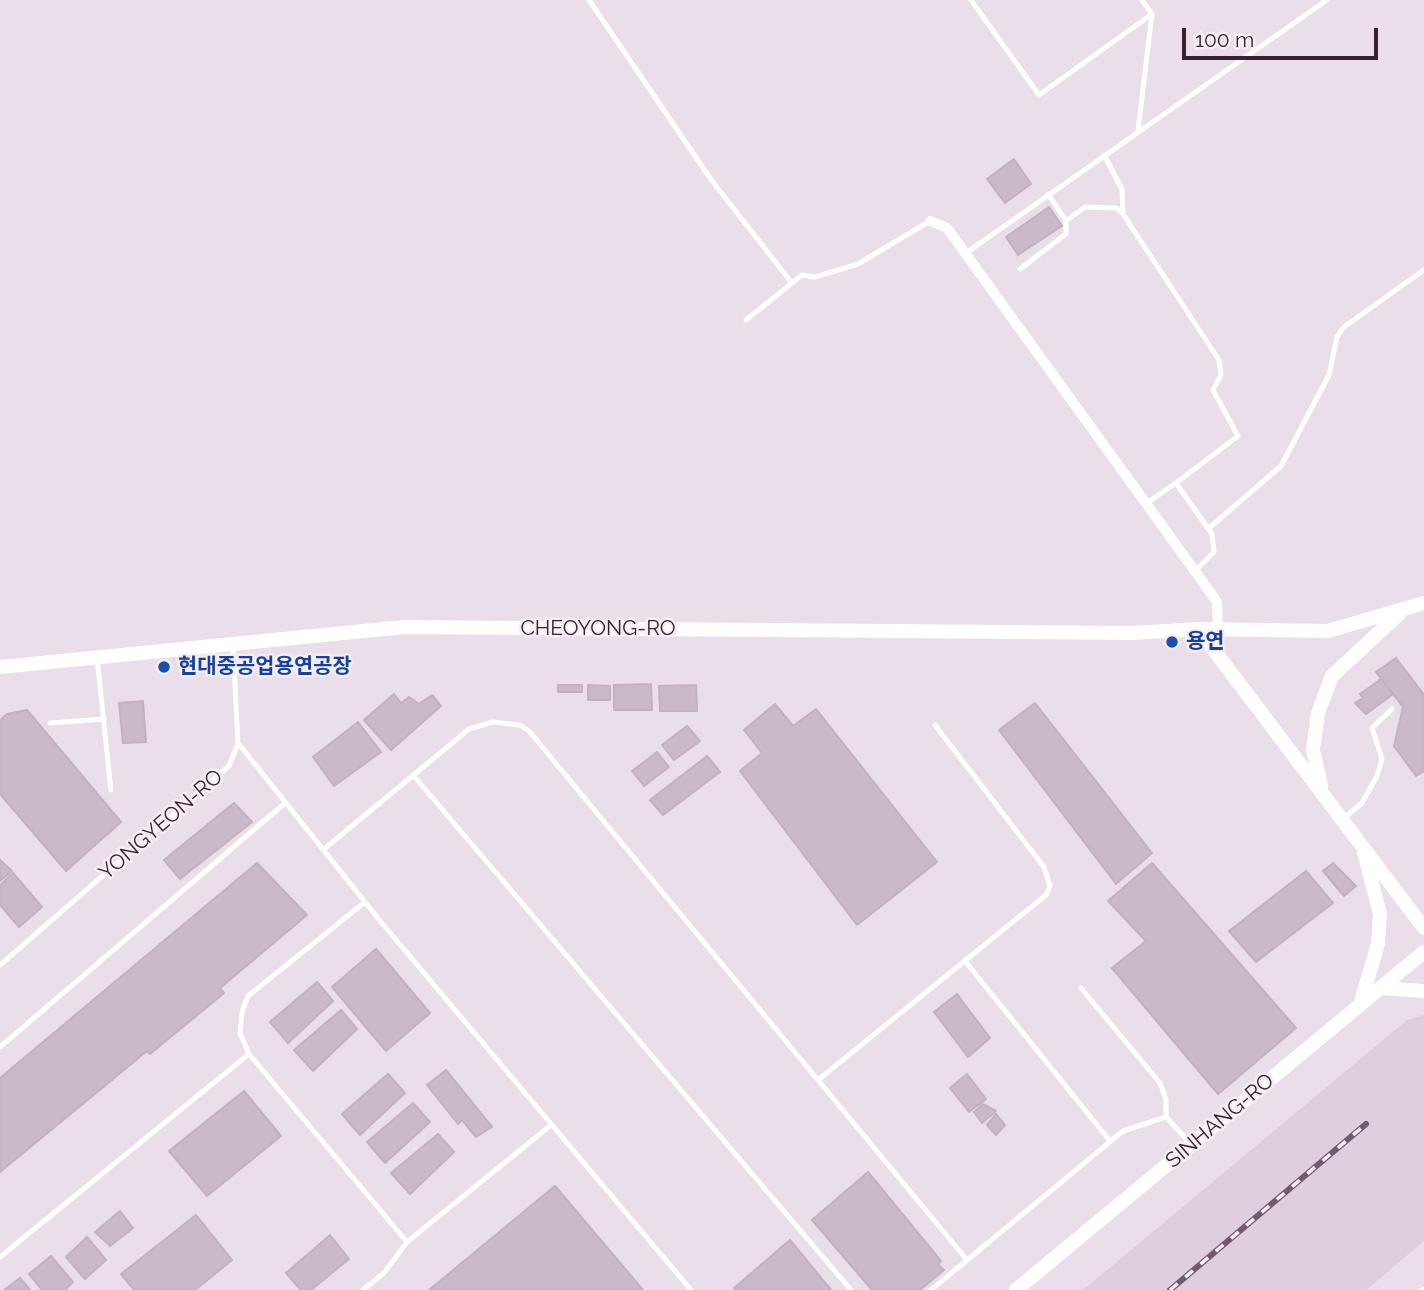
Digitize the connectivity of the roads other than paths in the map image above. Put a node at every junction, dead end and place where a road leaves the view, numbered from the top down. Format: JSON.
{"nodes":[{"id":1,"x":589,"y":0,"type":"edge"},
{"id":2,"x":971,"y":0,"type":"edge"},
{"id":3,"x":1142,"y":0,"type":"edge"},
{"id":4,"x":1327,"y":0,"type":"edge"},
{"id":5,"x":1152,"y":14,"type":"junction"},
{"id":6,"x":1138,"y":131,"type":"junction"},
{"id":7,"x":1104,"y":155,"type":"junction"},
{"id":8,"x":1048,"y":194,"type":"junction"},
{"id":9,"x":1123,"y":214,"type":"junction"},
{"id":10,"x":930,"y":221,"type":"joint"},
{"id":11,"x":1066,"y":221,"type":"junction"},
{"id":12,"x":965,"y":253,"type":"junction"},
{"id":13,"x":1020,"y":269,"type":"dead end"},
{"id":14,"x":1424,"y":270,"type":"edge"},
{"id":15,"x":792,"y":283,"type":"junction"},
{"id":16,"x":746,"y":320,"type":"dead end"},
{"id":17,"x":1176,"y":483,"type":"junction"},
{"id":18,"x":1146,"y":504,"type":"junction"},
{"id":19,"x":1208,"y":529,"type":"junction"},
{"id":20,"x":1195,"y":571,"type":"junction"},
{"id":21,"x":1424,"y":603,"type":"edge"},
{"id":22,"x":1402,"y":612,"type":"junction"},
{"id":23,"x":1198,"y":629,"type":"junction"},
{"id":24,"x":1218,"y":629,"type":"junction"},
{"id":25,"x":233,"y":645,"type":"junction"},
{"id":26,"x":97,"y":658,"type":"junction"},
{"id":27,"x":0,"y":667,"type":"edge"},
{"id":28,"x":1392,"y":709,"type":"dead end"},
{"id":29,"x":104,"y":719,"type":"junction"},
{"id":30,"x":50,"y":723,"type":"dead end"},
{"id":31,"x":935,"y":725,"type":"dead end"},
{"id":32,"x":238,"y":743,"type":"junction"},
{"id":33,"x":413,"y":775,"type":"junction"},
{"id":34,"x":111,"y":790,"type":"dead end"},
{"id":35,"x":1322,"y":791,"type":"junction"},
{"id":36,"x":285,"y":803,"type":"junction"},
{"id":37,"x":1343,"y":819,"type":"junction"},
{"id":38,"x":1362,"y":844,"type":"junction"},
{"id":39,"x":323,"y":849,"type":"junction"},
{"id":40,"x":365,"y":902,"type":"junction"},
{"id":41,"x":1424,"y":928,"type":"edge"},
{"id":42,"x":1424,"y":952,"type":"edge"},
{"id":43,"x":965,"y":961,"type":"junction"},
{"id":44,"x":0,"y":965,"type":"edge"},
{"id":45,"x":1081,"y":988,"type":"dead end"},
{"id":46,"x":1381,"y":988,"type":"junction"},
{"id":47,"x":1424,"y":991,"type":"edge"},
{"id":48,"x":1360,"y":1006,"type":"junction"},
{"id":49,"x":0,"y":1047,"type":"edge"},
{"id":50,"x":249,"y":1054,"type":"junction"},
{"id":51,"x":818,"y":1080,"type":"junction"},
{"id":52,"x":1166,"y":1117,"type":"junction"},
{"id":53,"x":551,"y":1125,"type":"junction"},
{"id":54,"x":1110,"y":1141,"type":"junction"},
{"id":55,"x":1191,"y":1145,"type":"junction"},
{"id":56,"x":407,"y":1242,"type":"junction"},
{"id":57,"x":0,"y":1257,"type":"edge"},
{"id":58,"x":967,"y":1260,"type":"junction"},
{"id":59,"x":363,"y":1290,"type":"edge"},
{"id":60,"x":691,"y":1290,"type":"edge"},
{"id":61,"x":851,"y":1290,"type":"edge"},
{"id":62,"x":931,"y":1290,"type":"edge"},
{"id":63,"x":1016,"y":1290,"type":"edge"}],
"edges":[{"from":1,"to":15,"type":"lane"},
{"from":2,"to":5,"type":"lane"},
{"from":3,"to":5,"type":"lane"},
{"from":4,"to":6,"type":"lane"},
{"from":5,"to":6,"type":"lane"},
{"from":6,"to":7,"type":"lane"},
{"from":7,"to":8,"type":"lane"},
{"from":7,"to":9,"type":"lane"},
{"from":8,"to":11,"type":"lane"},
{"from":8,"to":12,"type":"lane"},
{"from":9,"to":11,"type":"lane"},
{"from":9,"to":17,"type":"lane"},
{"from":10,"to":12,"type":"street"},
{"from":10,"to":15,"type":"lane"},
{"from":11,"to":13,"type":"lane"},
{"from":12,"to":18,"type":"street"},
{"from":14,"to":19,"type":"lane"},
{"from":15,"to":16,"type":"lane"},
{"from":17,"to":18,"type":"lane"},
{"from":17,"to":19,"type":"lane"},
{"from":18,"to":20,"type":"street"},
{"from":19,"to":20,"type":"lane"},
{"from":20,"to":24,"type":"street"},
{"from":21,"to":22,"type":"street"},
{"from":22,"to":24,"type":"street","name":"CHEOYONG-RO"},
{"from":22,"to":35,"type":"street"},
{"from":23,"to":24,"type":"street","name":"CHEOYONG-RO"},
{"from":23,"to":25,"type":"street","name":"CHEOYONG-RO"},
{"from":23,"to":35,"type":"street"},
{"from":25,"to":26,"type":"street","name":"CHEOYONG-RO"},
{"from":25,"to":32,"type":"lane"},
{"from":26,"to":27,"type":"street","name":"CHEOYONG-RO"},
{"from":26,"to":29,"type":"lane"},
{"from":28,"to":37,"type":"lane"},
{"from":29,"to":30,"type":"lane"},
{"from":29,"to":34,"type":"lane"},
{"from":31,"to":43,"type":"lane"},
{"from":32,"to":36,"type":"lane"},
{"from":32,"to":44,"type":"lane","name":"YONGYEON-RO"},
{"from":33,"to":39,"type":"lane"},
{"from":33,"to":51,"type":"lane"},
{"from":33,"to":61,"type":"lane"},
{"from":35,"to":37,"type":"street"},
{"from":36,"to":39,"type":"lane"},
{"from":36,"to":49,"type":"lane"},
{"from":37,"to":38,"type":"street"},
{"from":38,"to":41,"type":"street"},
{"from":38,"to":48,"type":"street"},
{"from":39,"to":40,"type":"lane"},
{"from":40,"to":50,"type":"lane"},
{"from":40,"to":53,"type":"lane"},
{"from":42,"to":46,"type":"street","name":"SINHANG-RO"},
{"from":43,"to":51,"type":"lane"},
{"from":43,"to":54,"type":"lane"},
{"from":45,"to":52,"type":"lane"},
{"from":46,"to":47,"type":"street"},
{"from":46,"to":48,"type":"street","name":"SINHANG-RO"},
{"from":48,"to":55,"type":"street","name":"SINHANG-RO"},
{"from":50,"to":56,"type":"lane"},
{"from":50,"to":57,"type":"lane"},
{"from":51,"to":58,"type":"lane"},
{"from":52,"to":54,"type":"lane"},
{"from":52,"to":55,"type":"lane"},
{"from":53,"to":56,"type":"lane"},
{"from":53,"to":60,"type":"lane"},
{"from":54,"to":58,"type":"lane"},
{"from":55,"to":63,"type":"street","name":"SINHANG-RO"},
{"from":56,"to":59,"type":"lane"},
{"from":58,"to":62,"type":"lane"}]}
